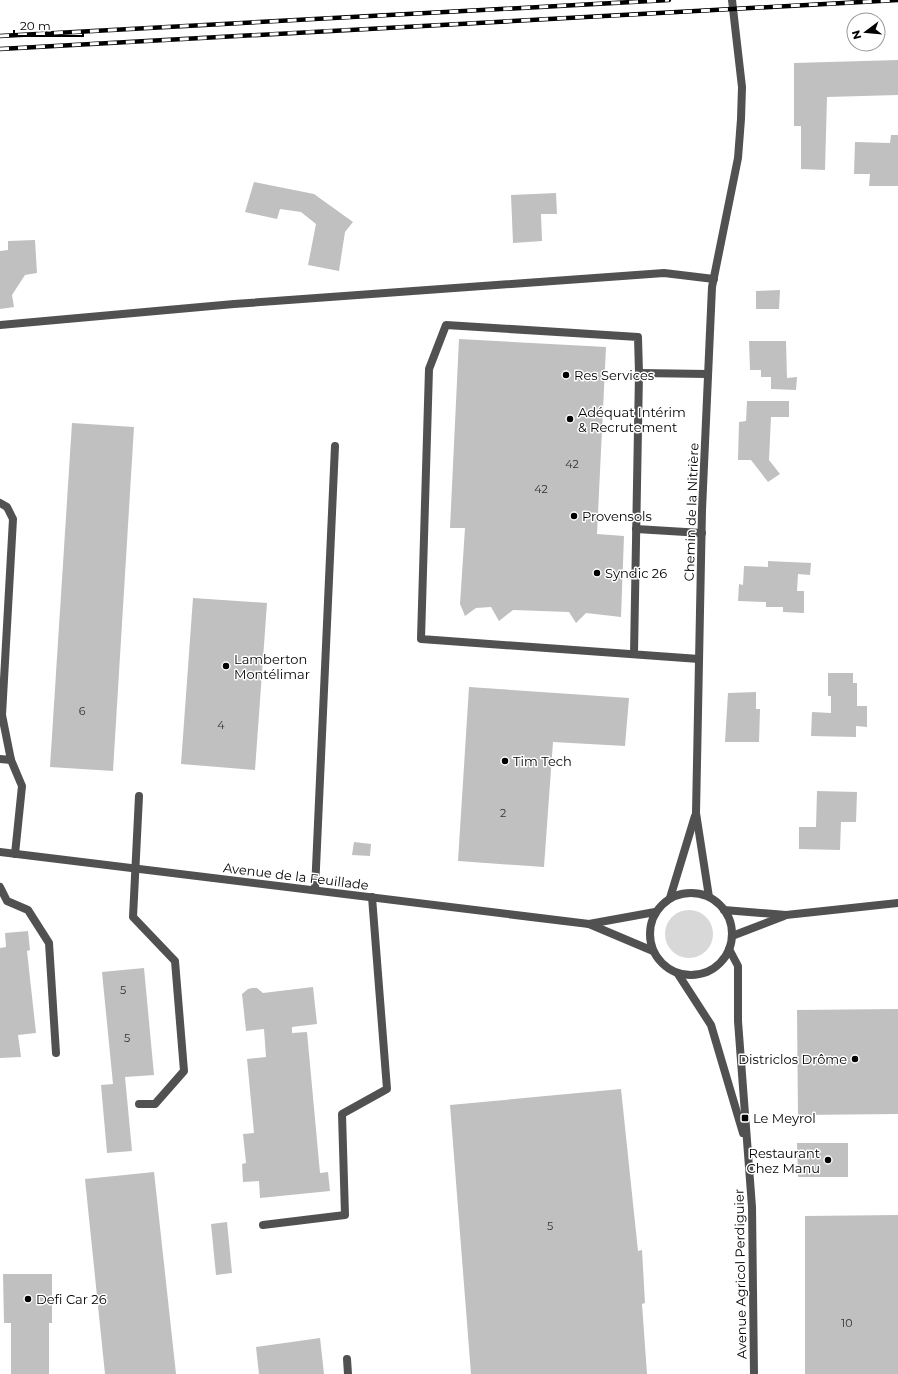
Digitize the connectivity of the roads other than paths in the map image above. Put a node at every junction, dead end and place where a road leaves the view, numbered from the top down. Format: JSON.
{"nodes":[{"id":1,"x":732,"y":0,"type":"edge"},
{"id":2,"x":714,"y":279,"type":"junction"},
{"id":3,"x":0,"y":325,"type":"edge"},
{"id":4,"x":639,"y":373,"type":"junction"},
{"id":5,"x":708,"y":374,"type":"junction"},
{"id":6,"x":335,"y":446,"type":"dead end"},
{"id":7,"x":0,"y":503,"type":"edge"},
{"id":8,"x":636,"y":530,"type":"junction"},
{"id":9,"x":702,"y":533,"type":"junction"},
{"id":10,"x":634,"y":654,"type":"junction"},
{"id":11,"x":699,"y":659,"type":"junction"},
{"id":12,"x":0,"y":759,"type":"edge"},
{"id":13,"x":11,"y":760,"type":"junction"},
{"id":14,"x":139,"y":796,"type":"dead end"},
{"id":15,"x":696,"y":813,"type":"junction"},
{"id":16,"x":0,"y":852,"type":"edge"},
{"id":17,"x":15,"y":854,"type":"junction"},
{"id":18,"x":136,"y":869,"type":"junction"},
{"id":19,"x":0,"y":888,"type":"edge"},
{"id":20,"x":315,"y":890,"type":"junction"},
{"id":21,"x":372,"y":897,"type":"junction"},
{"id":22,"x":709,"y":897,"type":"junction"},
{"id":23,"x":670,"y":898,"type":"junction"},
{"id":24,"x":898,"y":903,"type":"edge"},
{"id":25,"x":724,"y":910,"type":"junction"},
{"id":26,"x":655,"y":912,"type":"junction"},
{"id":27,"x":786,"y":915,"type":"junction"},
{"id":28,"x":588,"y":924,"type":"junction"},
{"id":29,"x":732,"y":936,"type":"junction"},
{"id":30,"x":730,"y":949,"type":"junction"},
{"id":31,"x":653,"y":951,"type":"junction"},
{"id":32,"x":678,"y":974,"type":"junction"},
{"id":33,"x":56,"y":1053,"type":"dead end"},
{"id":34,"x":139,"y":1104,"type":"dead end"},
{"id":35,"x":748,"y":1150,"type":"junction"},
{"id":36,"x":263,"y":1226,"type":"dead end"},
{"id":37,"x":347,"y":1358,"type":"dead end"},
{"id":38,"x":348,"y":1374,"type":"edge"},
{"id":39,"x":754,"y":1374,"type":"edge"}],
"edges":[{"from":1,"to":2,"type":"street","name":"Chemin de la Nitrière"},
{"from":2,"to":3,"type":"street"},
{"from":2,"to":5,"type":"street","name":"Chemin de la Nitrière"},
{"from":4,"to":5,"type":"street"},
{"from":4,"to":8,"type":"street"},
{"from":4,"to":10,"type":"street"},
{"from":5,"to":9,"type":"street","name":"Chemin de la Nitrière"},
{"from":6,"to":20,"type":"street"},
{"from":7,"to":13,"type":"street"},
{"from":8,"to":9,"type":"street"},
{"from":8,"to":10,"type":"street"},
{"from":9,"to":11,"type":"street","name":"Chemin de la Nitrière"},
{"from":10,"to":11,"type":"street"},
{"from":11,"to":15,"type":"street","name":"Chemin de la Nitrière"},
{"from":12,"to":13,"type":"street"},
{"from":13,"to":17,"type":"street"},
{"from":14,"to":18,"type":"street"},
{"from":15,"to":22,"type":"street","name":"Chemin de la Nitrière"},
{"from":15,"to":23,"type":"street","name":"Chemin de la Nitrière"},
{"from":16,"to":17,"type":"street","name":"Avenue de la Feuillade"},
{"from":17,"to":18,"type":"street","name":"Avenue de la Feuillade"},
{"from":18,"to":20,"type":"street","name":"Avenue de la Feuillade"},
{"from":18,"to":34,"type":"street"},
{"from":19,"to":33,"type":"street"},
{"from":20,"to":21,"type":"street","name":"Avenue de la Feuillade"},
{"from":21,"to":28,"type":"street","name":"Avenue de la Feuillade"},
{"from":21,"to":36,"type":"street"},
{"from":22,"to":23,"type":"street"},
{"from":22,"to":25,"type":"street"},
{"from":23,"to":26,"type":"street"},
{"from":24,"to":27,"type":"street"},
{"from":25,"to":27,"type":"street"},
{"from":25,"to":29,"type":"street"},
{"from":26,"to":28,"type":"street","name":"Avenue de la Feuillade"},
{"from":26,"to":31,"type":"street"},
{"from":27,"to":29,"type":"street"},
{"from":28,"to":31,"type":"street","name":"Avenue de la Feuillade"},
{"from":29,"to":30,"type":"street"},
{"from":30,"to":32,"type":"street"},
{"from":30,"to":35,"type":"street","name":"Avenue Agricol Perdiguier"},
{"from":31,"to":32,"type":"street"},
{"from":32,"to":35,"type":"street","name":"Avenue Agricol Perdiguier"},
{"from":35,"to":39,"type":"street","name":"Avenue Agricol Perdiguier"},
{"from":37,"to":38,"type":"street"}]}
